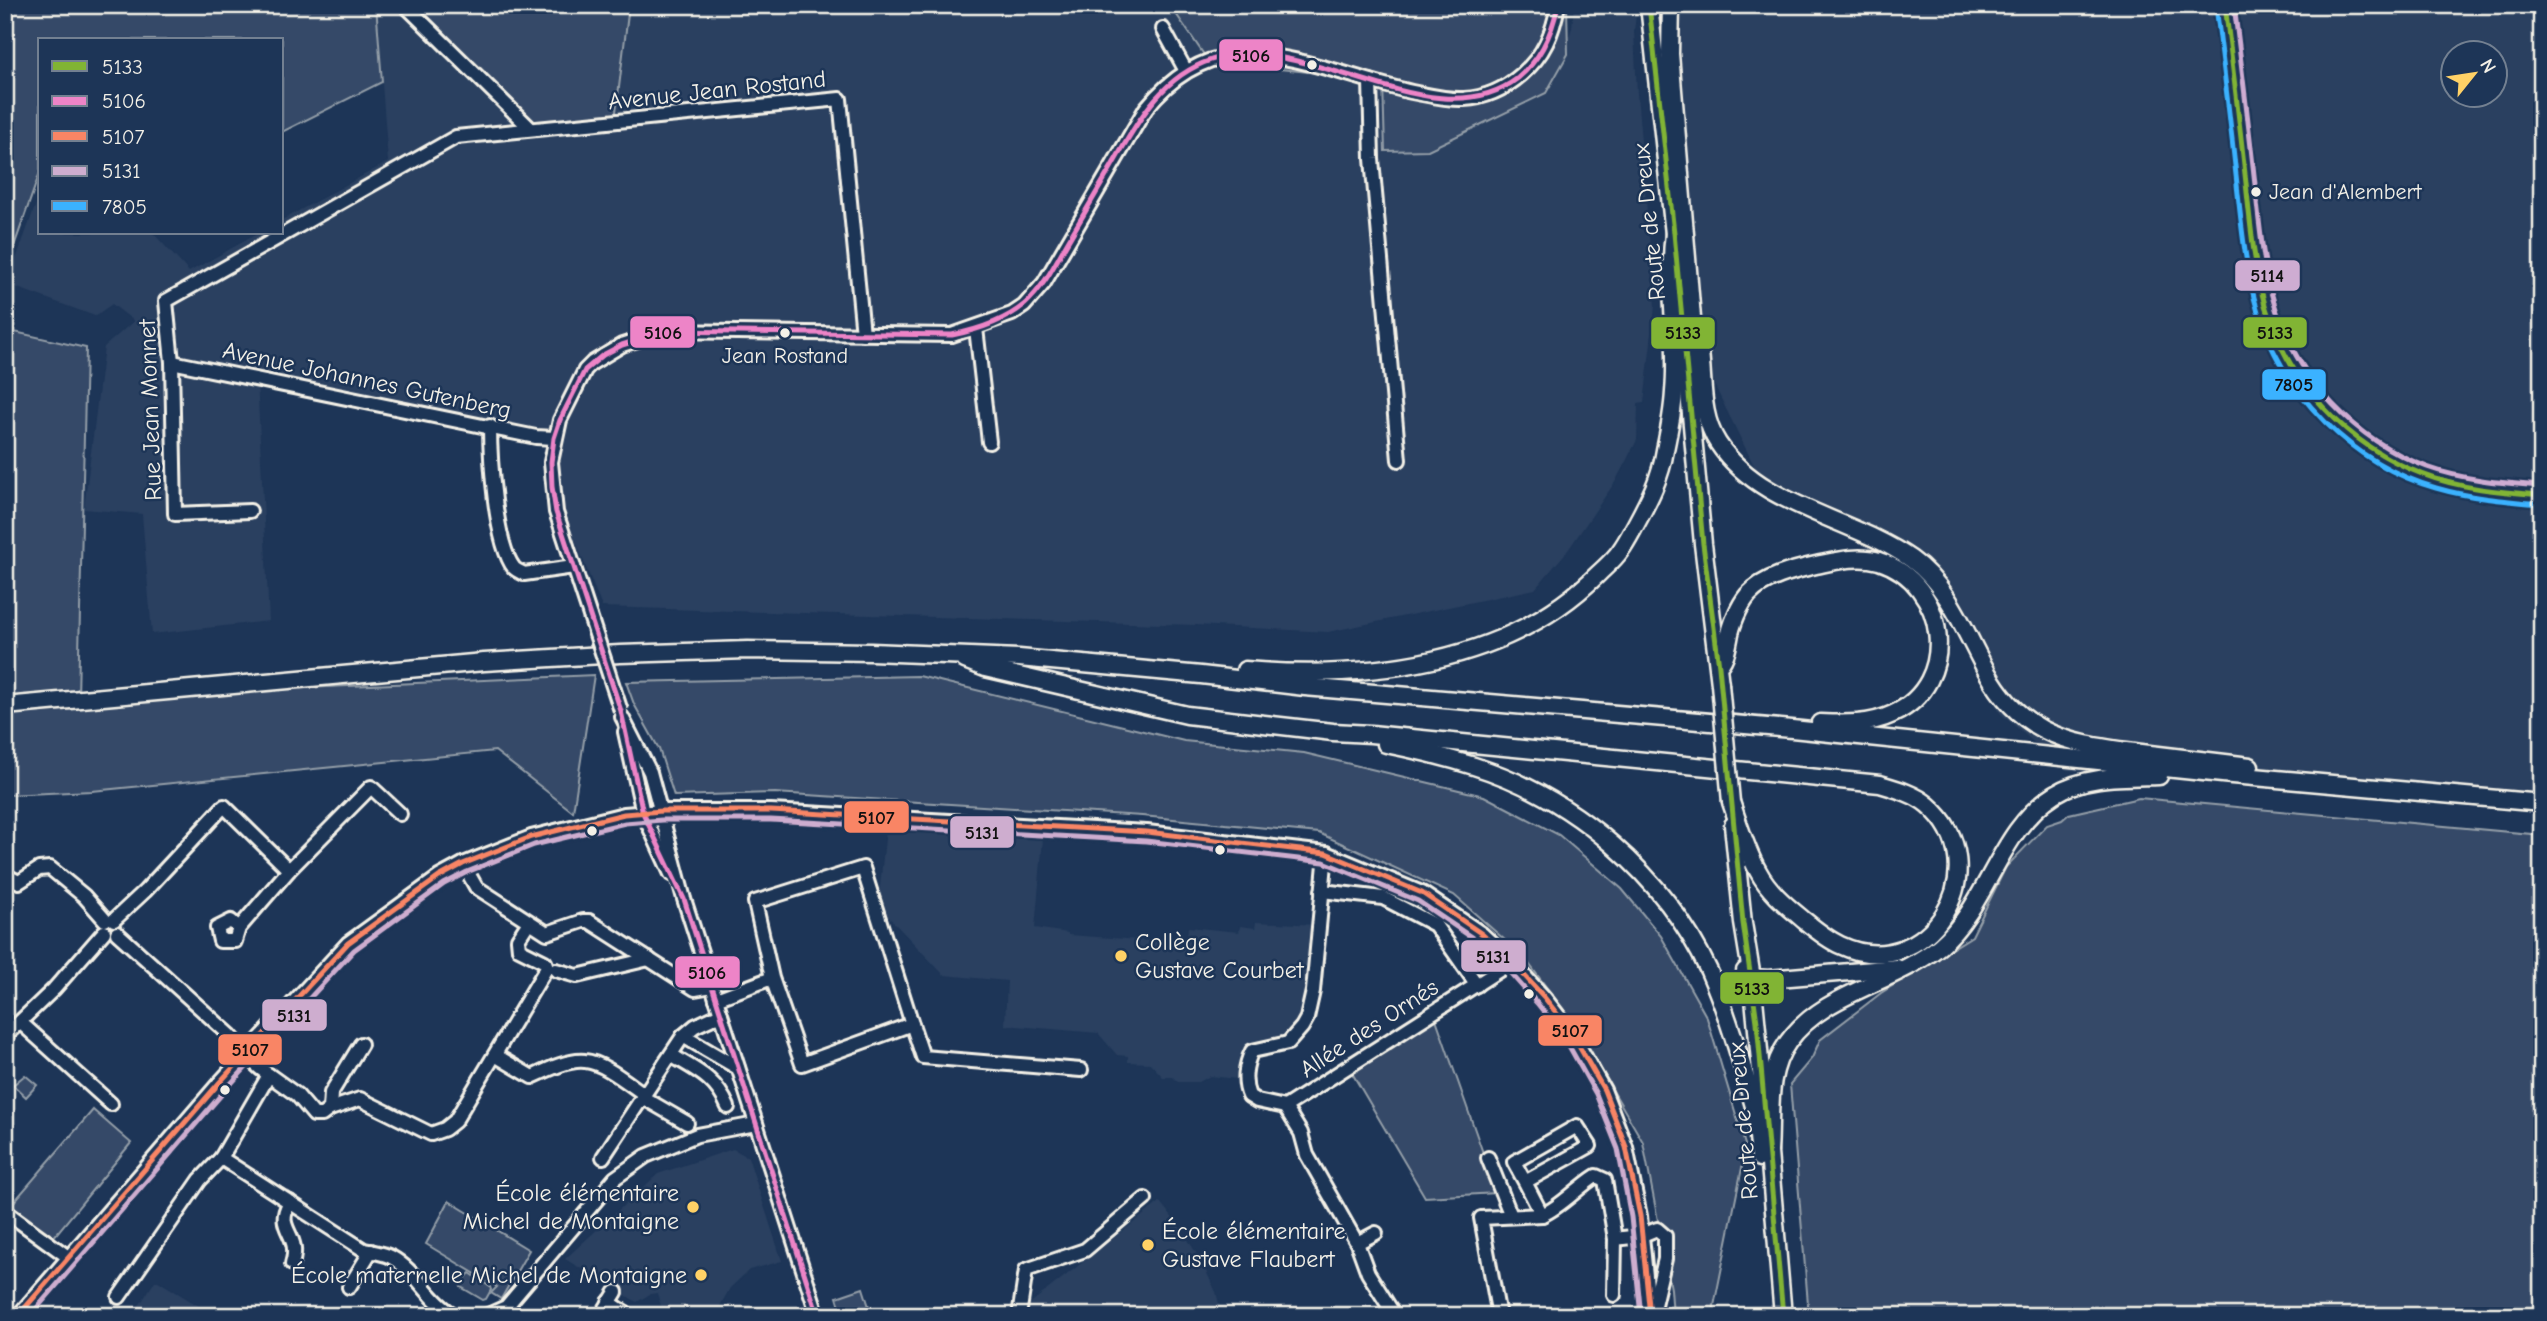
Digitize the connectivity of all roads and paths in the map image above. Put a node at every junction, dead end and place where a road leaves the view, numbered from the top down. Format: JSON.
{"nodes":[{"id":1,"x":405,"y":5,"type":"edge"},
{"id":2,"x":1558,"y":5,"type":"edge"},
{"id":3,"x":1649,"y":5,"type":"edge"},
{"id":4,"x":1671,"y":5,"type":"edge"},
{"id":5,"x":2225,"y":5,"type":"edge"},
{"id":6,"x":1163,"y":29,"type":"dead end"},
{"id":7,"x":1186,"y":71,"type":"junction"},
{"id":8,"x":1370,"y":81,"type":"junction"},
{"id":9,"x":531,"y":129,"type":"junction"},
{"id":10,"x":1674,"y":233,"type":"junction"},
{"id":11,"x":1692,"y":320,"type":"junction"},
{"id":12,"x":976,"y":328,"type":"junction"},
{"id":13,"x":863,"y":334,"type":"junction"},
{"id":14,"x":172,"y":362,"type":"junction"},
{"id":15,"x":490,"y":426,"type":"junction"},
{"id":16,"x":554,"y":438,"type":"junction"},
{"id":17,"x":989,"y":442,"type":"dead end"},
{"id":18,"x":1399,"y":460,"type":"dead end"},
{"id":19,"x":2542,"y":495,"type":"edge"},
{"id":20,"x":250,"y":511,"type":"dead end"},
{"id":21,"x":574,"y":567,"type":"junction"},
{"id":22,"x":1716,"y":643,"type":"junction"},
{"id":23,"x":957,"y":656,"type":"junction"},
{"id":24,"x":1719,"y":666,"type":"junction"},
{"id":25,"x":1201,"y":674,"type":"junction"},
{"id":26,"x":5,"y":706,"type":"edge"},
{"id":27,"x":622,"y":714,"type":"junction"},
{"id":28,"x":1792,"y":729,"type":"junction"},
{"id":29,"x":1333,"y":733,"type":"junction"},
{"id":30,"x":2232,"y":775,"type":"junction"},
{"id":31,"x":2307,"y":780,"type":"junction"},
{"id":32,"x":1731,"y":802,"type":"junction"},
{"id":33,"x":2542,"y":803,"type":"edge"},
{"id":34,"x":662,"y":811,"type":"junction"},
{"id":35,"x":643,"y":813,"type":"junction"},
{"id":36,"x":400,"y":814,"type":"dead end"},
{"id":37,"x":1326,"y":853,"type":"junction"},
{"id":38,"x":463,"y":864,"type":"junction"},
{"id":39,"x":289,"y":870,"type":"junction"},
{"id":40,"x":5,"y":875,"type":"edge"},
{"id":41,"x":1322,"y":891,"type":"junction"},
{"id":42,"x":684,"y":899,"type":"junction"},
{"id":43,"x":529,"y":922,"type":"junction"},
{"id":44,"x":1743,"y":923,"type":"junction"},
{"id":45,"x":110,"y":926,"type":"junction"},
{"id":46,"x":239,"y":928,"type":"dead end"},
{"id":47,"x":649,"y":960,"type":"junction"},
{"id":48,"x":1741,"y":960,"type":"junction"},
{"id":49,"x":1512,"y":962,"type":"junction"},
{"id":50,"x":1907,"y":967,"type":"junction"},
{"id":51,"x":556,"y":970,"type":"dead end"},
{"id":52,"x":772,"y":978,"type":"junction"},
{"id":53,"x":1752,"y":978,"type":"junction"},
{"id":54,"x":1477,"y":985,"type":"junction"},
{"id":55,"x":712,"y":986,"type":"junction"},
{"id":56,"x":716,"y":999,"type":"junction"},
{"id":57,"x":721,"y":1014,"type":"junction"},
{"id":58,"x":20,"y":1022,"type":"junction"},
{"id":59,"x":912,"y":1024,"type":"junction"},
{"id":60,"x":5,"y":1036,"type":"edge"},
{"id":61,"x":683,"y":1036,"type":"junction"},
{"id":62,"x":361,"y":1044,"type":"dead end"},
{"id":63,"x":246,"y":1053,"type":"junction"},
{"id":64,"x":495,"y":1055,"type":"junction"},
{"id":65,"x":670,"y":1055,"type":"junction"},
{"id":66,"x":738,"y":1068,"type":"junction"},
{"id":67,"x":1082,"y":1070,"type":"dead end"},
{"id":68,"x":269,"y":1075,"type":"junction"},
{"id":69,"x":643,"y":1095,"type":"junction"},
{"id":70,"x":111,"y":1104,"type":"dead end"},
{"id":71,"x":727,"y":1107,"type":"dead end"},
{"id":72,"x":1285,"y":1107,"type":"junction"},
{"id":73,"x":330,"y":1109,"type":"junction"},
{"id":74,"x":1756,"y":1112,"type":"junction"},
{"id":75,"x":1308,"y":1115,"type":"dead end"},
{"id":76,"x":687,"y":1123,"type":"dead end"},
{"id":77,"x":1295,"y":1123,"type":"junction"},
{"id":78,"x":757,"y":1124,"type":"junction"},
{"id":79,"x":1769,"y":1151,"type":"junction"},
{"id":80,"x":603,"y":1157,"type":"dead end"},
{"id":81,"x":1488,"y":1157,"type":"dead end"},
{"id":82,"x":221,"y":1158,"type":"junction"},
{"id":83,"x":1525,"y":1182,"type":"junction"},
{"id":84,"x":1145,"y":1199,"type":"dead end"},
{"id":85,"x":287,"y":1201,"type":"junction"},
{"id":86,"x":5,"y":1211,"type":"edge"},
{"id":87,"x":1542,"y":1215,"type":"junction"},
{"id":88,"x":1511,"y":1216,"type":"junction"},
{"id":89,"x":1376,"y":1233,"type":"dead end"},
{"id":90,"x":1640,"y":1236,"type":"junction"},
{"id":91,"x":1615,"y":1239,"type":"junction"},
{"id":92,"x":1357,"y":1243,"type":"junction"},
{"id":93,"x":371,"y":1251,"type":"junction"},
{"id":94,"x":68,"y":1257,"type":"junction"},
{"id":95,"x":292,"y":1264,"type":"dead end"},
{"id":96,"x":349,"y":1287,"type":"dead end"},
{"id":97,"x":1614,"y":1294,"type":"dead end"},
{"id":98,"x":118,"y":1297,"type":"dead end"},
{"id":99,"x":18,"y":1316,"type":"edge"},
{"id":100,"x":456,"y":1316,"type":"edge"},
{"id":101,"x":486,"y":1316,"type":"edge"},
{"id":102,"x":601,"y":1316,"type":"edge"},
{"id":103,"x":630,"y":1316,"type":"edge"},
{"id":104,"x":818,"y":1316,"type":"edge"},
{"id":105,"x":1019,"y":1316,"type":"edge"},
{"id":106,"x":1395,"y":1316,"type":"edge"},
{"id":107,"x":1499,"y":1316,"type":"edge"},
{"id":108,"x":1651,"y":1316,"type":"edge"},
{"id":109,"x":1776,"y":1316,"type":"edge"},
{"id":110,"x":1783,"y":1316,"type":"edge"}],
"edges":[{"from":1,"to":9,"type":"street"},
{"from":2,"to":8,"type":"street"},
{"from":3,"to":10,"type":"main road","name":"Route de Dreux"},
{"from":4,"to":11,"type":"main road","name":"Route de Dreux"},
{"from":5,"to":19,"type":"street"},
{"from":6,"to":7,"type":"street"},
{"from":7,"to":8,"type":"street"},
{"from":7,"to":12,"type":"street"},
{"from":8,"to":18,"type":"street"},
{"from":9,"to":13,"type":"street","name":"Avenue Jean Rostand"},
{"from":9,"to":14,"type":"street","name":"Rue Jean Monnet"},
{"from":10,"to":22,"type":"main road","name":"Route de Dreux"},
{"from":10,"to":25,"type":"main road"},
{"from":11,"to":22,"type":"main road","name":"Route de Dreux"},
{"from":11,"to":31,"type":"main road"},
{"from":12,"to":13,"type":"street"},
{"from":12,"to":17,"type":"street"},
{"from":13,"to":16,"type":"street"},
{"from":14,"to":15,"type":"street","name":"Avenue Johannes Gutenberg"},
{"from":14,"to":20,"type":"street","name":"Rue Jean Monnet"},
{"from":15,"to":16,"type":"street","name":"Avenue Johannes Gutenberg"},
{"from":15,"to":21,"type":"street"},
{"from":16,"to":21,"type":"street"},
{"from":21,"to":27,"type":"street","bridge":true},
{"from":22,"to":24,"type":"main road","name":"Route de Dreux"},
{"from":23,"to":25,"type":"main road"},
{"from":23,"to":26,"type":"main road"},
{"from":23,"to":29,"type":"main road"},
{"from":24,"to":28,"type":"main road"},
{"from":24,"to":32,"type":"main road","name":"Route de Dreux","bridge":true},
{"from":25,"to":28,"type":"main road"},
{"from":27,"to":34,"type":"street"},
{"from":27,"to":35,"type":"street"},
{"from":28,"to":30,"type":"main road"},
{"from":29,"to":32,"type":"main road"},
{"from":29,"to":74,"type":"main road"},
{"from":30,"to":31,"type":"main road"},
{"from":30,"to":50,"type":"main road"},
{"from":31,"to":33,"type":"main road"},
{"from":32,"to":44,"type":"main road","name":"Route de Dreux"},
{"from":34,"to":35,"type":"street"},
{"from":34,"to":37,"type":"street"},
{"from":34,"to":42,"type":"street"},
{"from":35,"to":38,"type":"street"},
{"from":35,"to":42,"type":"street"},
{"from":36,"to":39,"type":"street"},
{"from":37,"to":41,"type":"street"},
{"from":37,"to":49,"type":"street"},
{"from":38,"to":43,"type":"street"},
{"from":38,"to":63,"type":"street"},
{"from":39,"to":45,"type":"street"},
{"from":39,"to":46,"type":"street"},
{"from":40,"to":45,"type":"street"},
{"from":41,"to":54,"type":"street"},
{"from":41,"to":72,"type":"street"},
{"from":42,"to":55,"type":"street"},
{"from":43,"to":47,"type":"street"},
{"from":43,"to":64,"type":"street"},
{"from":44,"to":48,"type":"main road","name":"Route de Dreux"},
{"from":44,"to":53,"type":"main road","name":"Route de Dreux"},
{"from":45,"to":58,"type":"street"},
{"from":45,"to":63,"type":"street"},
{"from":47,"to":51,"type":"street"},
{"from":47,"to":55,"type":"street"},
{"from":48,"to":53,"type":"main road"},
{"from":48,"to":74,"type":"main road","name":"Route de Dreux"},
{"from":49,"to":54,"type":"street","name":"Allée des Ornés"},
{"from":49,"to":90,"type":"street"},
{"from":50,"to":53,"type":"main road"},
{"from":50,"to":79,"type":"main road"},
{"from":52,"to":56,"type":"street"},
{"from":52,"to":59,"type":"street"},
{"from":52,"to":59,"type":"street"},
{"from":53,"to":79,"type":"main road","name":"Route de Dreux"},
{"from":54,"to":72,"type":"street","name":"Allée des Ornés"},
{"from":55,"to":56,"type":"street"},
{"from":56,"to":57,"type":"street"},
{"from":57,"to":61,"type":"street"},
{"from":57,"to":66,"type":"street"},
{"from":58,"to":60,"type":"street"},
{"from":58,"to":70,"type":"street"},
{"from":59,"to":67,"type":"street"},
{"from":61,"to":65,"type":"street"},
{"from":61,"to":66,"type":"street"},
{"from":62,"to":73,"type":"street"},
{"from":63,"to":68,"type":"street"},
{"from":63,"to":94,"type":"street"},
{"from":64,"to":69,"type":"street"},
{"from":64,"to":73,"type":"street"},
{"from":65,"to":69,"type":"street"},
{"from":65,"to":71,"type":"street"},
{"from":66,"to":78,"type":"street"},
{"from":68,"to":73,"type":"street"},
{"from":68,"to":82,"type":"street"},
{"from":69,"to":76,"type":"street"},
{"from":69,"to":80,"type":"street"},
{"from":72,"to":77,"type":"street"},
{"from":74,"to":109,"type":"main road","name":"Route de Dreux"},
{"from":75,"to":77,"type":"street"},
{"from":77,"to":92,"type":"street"},
{"from":78,"to":101,"type":"street"},
{"from":78,"to":104,"type":"street"},
{"from":79,"to":110,"type":"main road","name":"Route de Dreux"},
{"from":81,"to":88,"type":"street"},
{"from":82,"to":85,"type":"street"},
{"from":82,"to":98,"type":"street"},
{"from":83,"to":83,"type":"street"},
{"from":83,"to":87,"type":"street"},
{"from":84,"to":105,"type":"street"},
{"from":85,"to":93,"type":"street"},
{"from":85,"to":95,"type":"street"},
{"from":86,"to":94,"type":"street"},
{"from":87,"to":88,"type":"street"},
{"from":87,"to":91,"type":"street"},
{"from":88,"to":107,"type":"street"},
{"from":89,"to":92,"type":"street"},
{"from":90,"to":91,"type":"street"},
{"from":90,"to":108,"type":"street"},
{"from":90,"to":108,"type":"street"},
{"from":91,"to":97,"type":"street"},
{"from":92,"to":106,"type":"street"},
{"from":93,"to":96,"type":"street"},
{"from":93,"to":100,"type":"street"},
{"from":94,"to":99,"type":"street"},
{"from":102,"to":103,"type":"street"}]}
